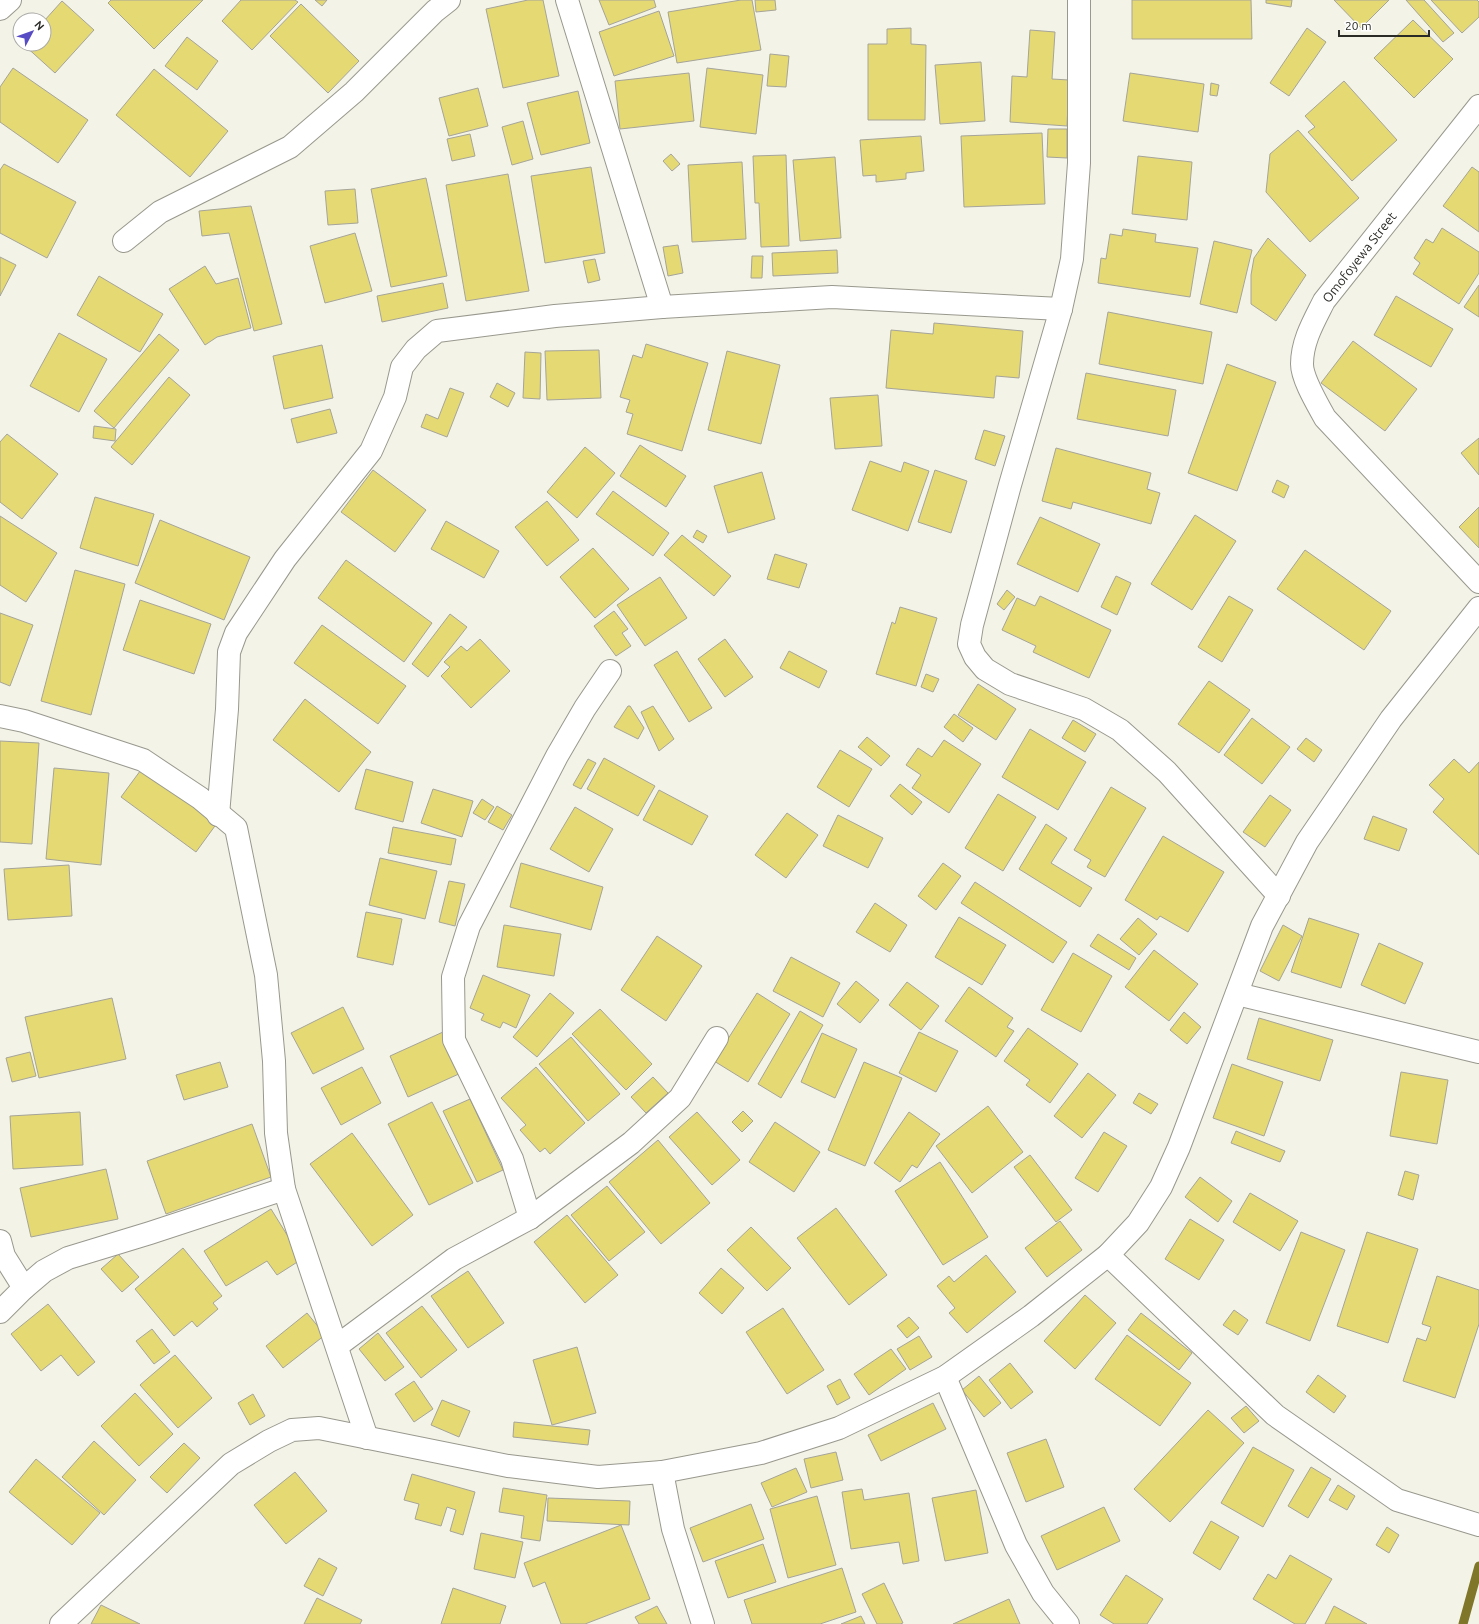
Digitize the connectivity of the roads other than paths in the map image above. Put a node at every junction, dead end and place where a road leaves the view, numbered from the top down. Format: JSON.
{"nodes":[{"id":1,"x":10,"y":0,"type":"edge"},
{"id":2,"x":449,"y":0,"type":"edge"},
{"id":3,"x":568,"y":0,"type":"edge"},
{"id":4,"x":1077,"y":0,"type":"edge"},
{"id":5,"x":0,"y":9,"type":"edge"},
{"id":6,"x":1479,"y":106,"type":"edge"},
{"id":7,"x":124,"y":241,"type":"dead end"},
{"id":8,"x":662,"y":307,"type":"junction"},
{"id":9,"x":1061,"y":309,"type":"junction"},
{"id":10,"x":1479,"y":582,"type":"edge"},
{"id":11,"x":1479,"y":608,"type":"edge"},
{"id":12,"x":610,"y":671,"type":"dead end"},
{"id":13,"x":0,"y":716,"type":"edge"},
{"id":14,"x":218,"y":815,"type":"junction"},
{"id":15,"x":1278,"y":896,"type":"junction"},
{"id":16,"x":1237,"y":994,"type":"junction"},
{"id":17,"x":717,"y":1038,"type":"dead end"},
{"id":18,"x":1479,"y":1052,"type":"edge"},
{"id":19,"x":284,"y":1189,"type":"junction"},
{"id":20,"x":530,"y":1218,"type":"junction"},
{"id":21,"x":0,"y":1241,"type":"edge"},
{"id":22,"x":1108,"y":1255,"type":"junction"},
{"id":23,"x":24,"y":1288,"type":"junction"},
{"id":24,"x":0,"y":1312,"type":"edge"},
{"id":25,"x":337,"y":1346,"type":"junction"},
{"id":26,"x":945,"y":1377,"type":"junction"},
{"id":27,"x":367,"y":1438,"type":"junction"},
{"id":28,"x":662,"y":1472,"type":"junction"},
{"id":29,"x":1479,"y":1525,"type":"edge"},
{"id":30,"x":61,"y":1624,"type":"edge"},
{"id":31,"x":703,"y":1624,"type":"edge"},
{"id":32,"x":1068,"y":1624,"type":"edge"}],
"edges":[{"from":1,"to":5,"type":"street"},
{"from":2,"to":7,"type":"street"},
{"from":3,"to":8,"type":"street"},
{"from":4,"to":9,"type":"street"},
{"from":6,"to":10,"type":"street","name":"Omofoyewa Street"},
{"from":8,"to":9,"type":"street"},
{"from":8,"to":14,"type":"street"},
{"from":9,"to":15,"type":"street"},
{"from":11,"to":15,"type":"street"},
{"from":12,"to":20,"type":"street"},
{"from":13,"to":14,"type":"street"},
{"from":14,"to":19,"type":"street"},
{"from":15,"to":16,"type":"street"},
{"from":16,"to":18,"type":"street"},
{"from":16,"to":22,"type":"street"},
{"from":17,"to":20,"type":"street"},
{"from":19,"to":23,"type":"street"},
{"from":19,"to":25,"type":"street"},
{"from":20,"to":25,"type":"street"},
{"from":21,"to":23,"type":"street"},
{"from":22,"to":26,"type":"street"},
{"from":22,"to":29,"type":"street"},
{"from":23,"to":24,"type":"street"},
{"from":25,"to":27,"type":"street"},
{"from":26,"to":28,"type":"street"},
{"from":26,"to":32,"type":"street"},
{"from":27,"to":28,"type":"street"},
{"from":27,"to":30,"type":"street"},
{"from":28,"to":31,"type":"street"}]}
